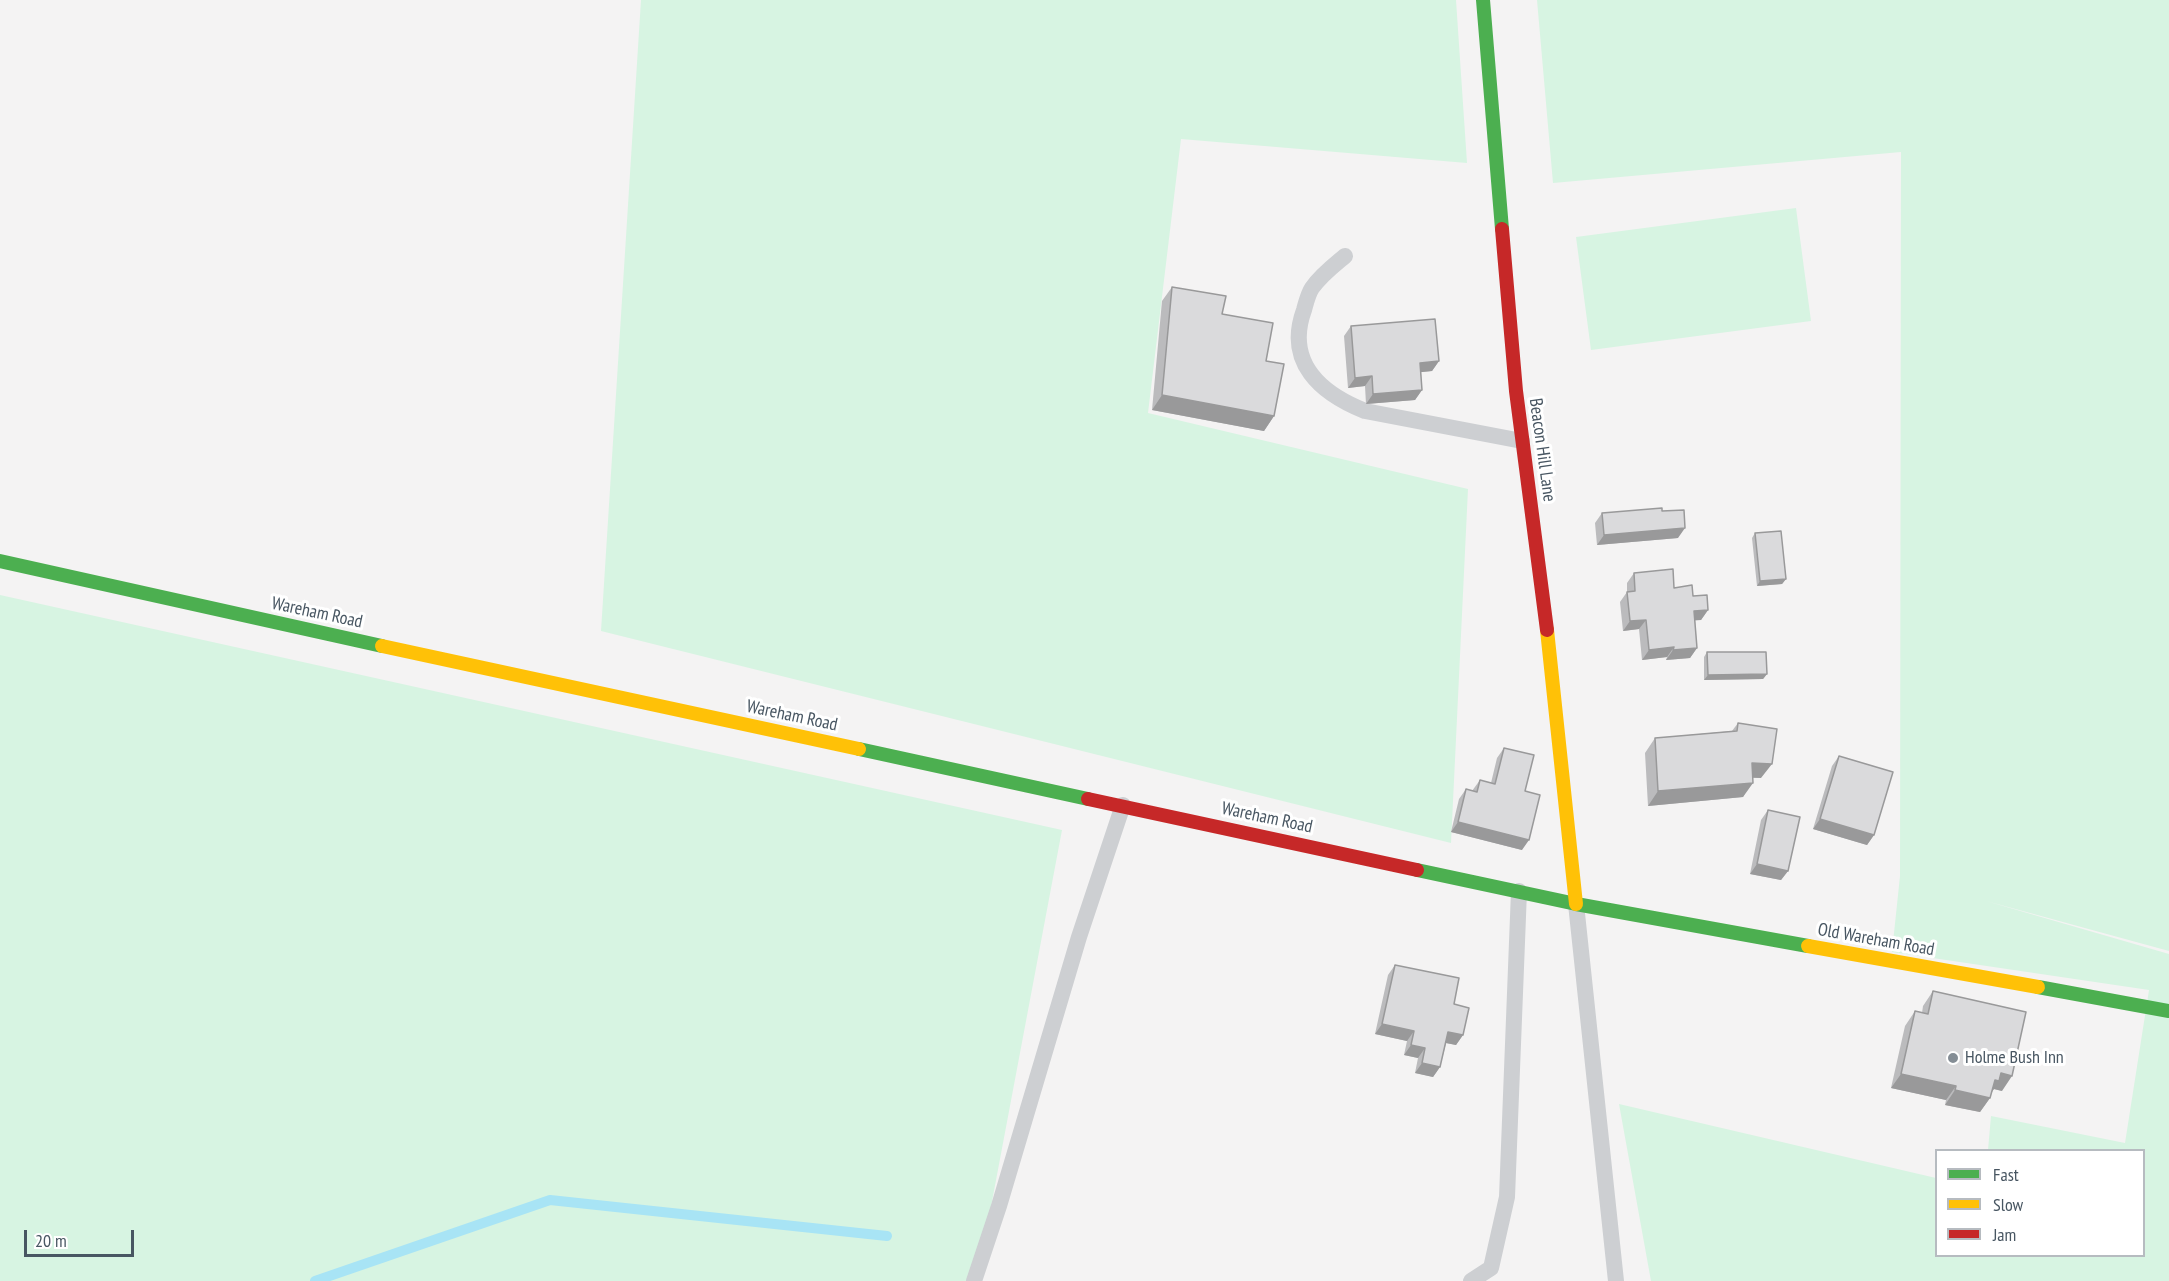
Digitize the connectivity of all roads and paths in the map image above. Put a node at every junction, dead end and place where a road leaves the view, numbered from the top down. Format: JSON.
{"nodes":[{"id":1,"x":1483,"y":0,"type":"edge"},
{"id":2,"x":1345,"y":256,"type":"dead end"},
{"id":3,"x":1522,"y":441,"type":"junction"},
{"id":4,"x":0,"y":561,"type":"edge"},
{"id":5,"x":1123,"y":805,"type":"junction"},
{"id":6,"x":1519,"y":891,"type":"junction"},
{"id":7,"x":1576,"y":904,"type":"junction"},
{"id":8,"x":2169,"y":1011,"type":"edge"},
{"id":9,"x":974,"y":1281,"type":"edge"},
{"id":10,"x":1471,"y":1281,"type":"edge"},
{"id":11,"x":1616,"y":1281,"type":"edge"}],
"edges":[{"from":1,"to":3,"type":"street","name":"Beacon Hill Lane"},
{"from":2,"to":3,"type":"lane"},
{"from":3,"to":7,"type":"street","name":"Beacon Hill Lane"},
{"from":4,"to":5,"type":"street","name":"Wareham Road"},
{"from":5,"to":6,"type":"street","name":"Wareham Road"},
{"from":5,"to":9,"type":"lane"},
{"from":6,"to":7,"type":"street","name":"Wareham Road"},
{"from":6,"to":10,"type":"lane"},
{"from":7,"to":8,"type":"street","name":"Old Wareham Road"},
{"from":7,"to":11,"type":"lane"}]}
